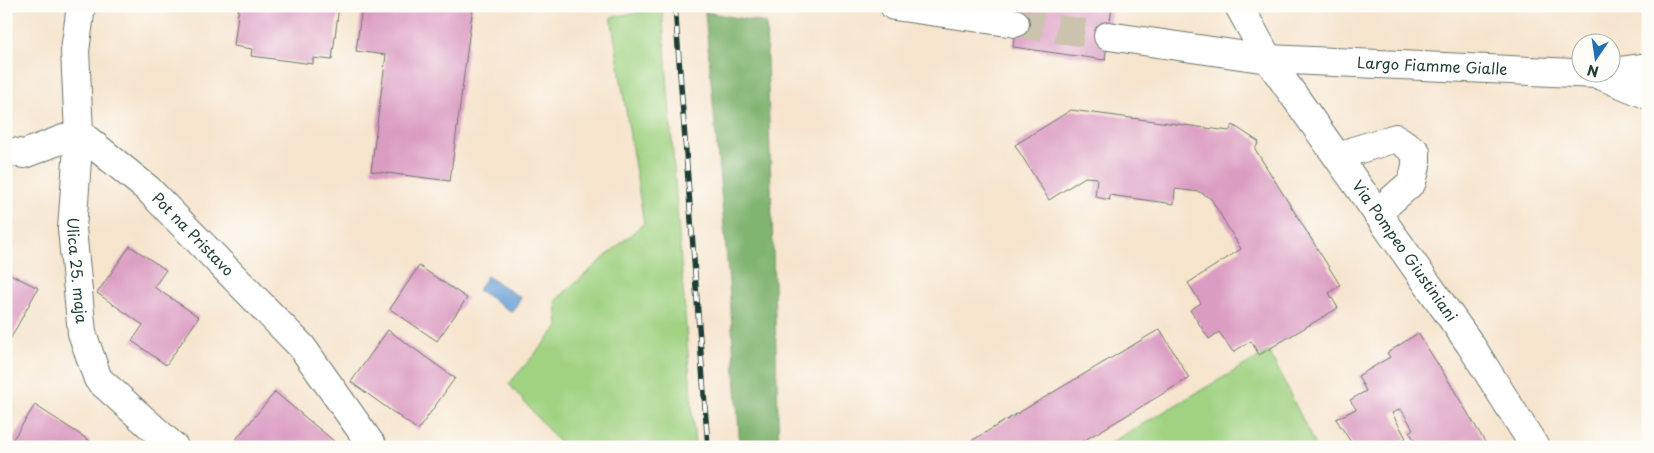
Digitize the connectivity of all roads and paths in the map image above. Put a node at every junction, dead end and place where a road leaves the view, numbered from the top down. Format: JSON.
{"nodes":[{"id":1,"x":81,"y":6,"type":"edge"},
{"id":2,"x":1239,"y":6,"type":"edge"},
{"id":3,"x":904,"y":7,"type":"edge"},
{"id":4,"x":1016,"y":23,"type":"tunnel mouth"},
{"id":5,"x":1108,"y":36,"type":"tunnel mouth"},
{"id":6,"x":1268,"y":59,"type":"junction"},
{"id":7,"x":1648,"y":67,"type":"edge"},
{"id":8,"x":1622,"y":71,"type":"edge"},
{"id":9,"x":1572,"y":72,"type":"edge"},
{"id":10,"x":1622,"y":82,"type":"edge"},
{"id":11,"x":1648,"y":95,"type":"edge"},
{"id":12,"x":79,"y":134,"type":"junction"},
{"id":13,"x":6,"y":151,"type":"edge"},
{"id":14,"x":1340,"y":160,"type":"junction"},
{"id":15,"x":1378,"y":213,"type":"junction"},
{"id":16,"x":174,"y":447,"type":"edge"},
{"id":17,"x":373,"y":447,"type":"edge"},
{"id":18,"x":1535,"y":447,"type":"edge"}],
"edges":[{"from":1,"to":12,"type":"street"},
{"from":2,"to":6,"type":"street","name":"Via Pompeo Giustiniani"},
{"from":3,"to":4,"type":"street"},
{"from":5,"to":6,"type":"street","name":"Largo Fiamme Gialle"},
{"from":6,"to":9,"type":"street","name":"Largo Fiamme Gialle"},
{"from":6,"to":14,"type":"street","name":"Via Pompeo Giustiniani"},
{"from":7,"to":8,"type":"street","name":"Largo Fiamme Gialle"},
{"from":10,"to":11,"type":"street","name":"Largo Fiamme Gialle"},
{"from":12,"to":13,"type":"street"},
{"from":12,"to":16,"type":"street","name":"Ulica 25. maja"},
{"from":12,"to":17,"type":"street","name":"Pot na Pristavo"},
{"from":14,"to":15,"type":"street","name":"Via Pompeo Giustiniani"},
{"from":14,"to":15,"type":"street"},
{"from":15,"to":18,"type":"street","name":"Via Pompeo Giustiniani"}]}
